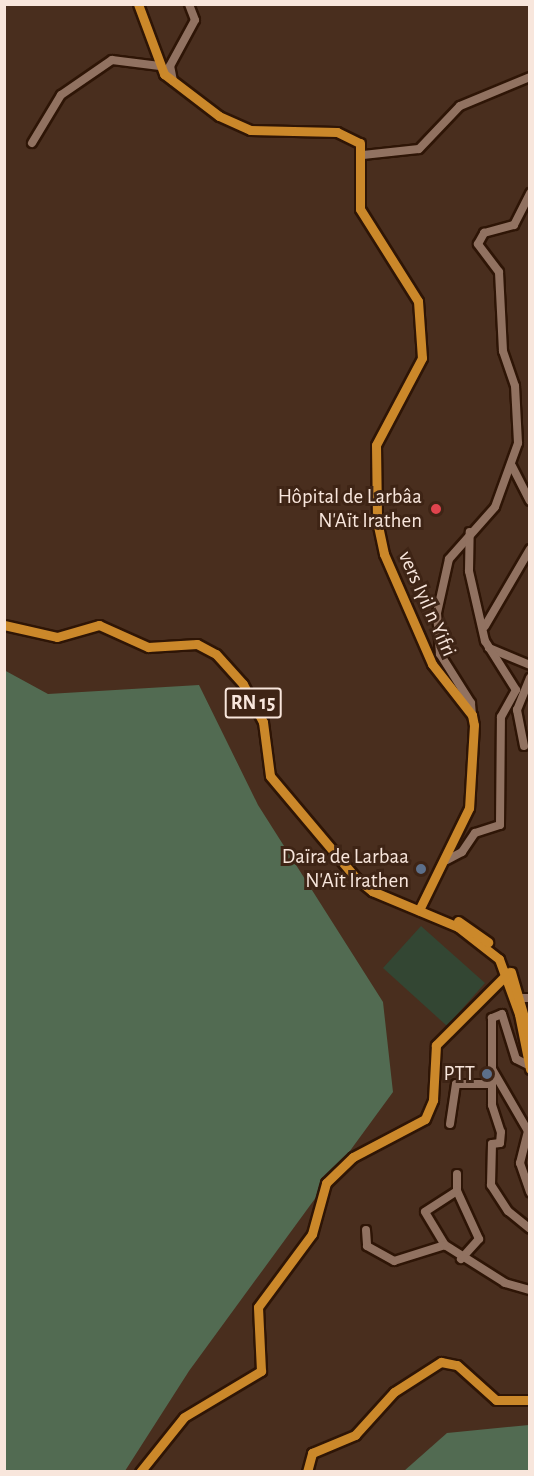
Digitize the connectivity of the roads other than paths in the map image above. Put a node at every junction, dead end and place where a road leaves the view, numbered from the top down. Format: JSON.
{"nodes":[{"id":1,"x":138,"y":4,"type":"edge"},
{"id":2,"x":189,"y":4,"type":"edge"},
{"id":3,"x":160,"y":66,"type":"junction"},
{"id":4,"x":528,"y":80,"type":"edge"},
{"id":5,"x":172,"y":82,"type":"junction"},
{"id":6,"x":32,"y":143,"type":"dead end"},
{"id":7,"x":363,"y":155,"type":"junction"},
{"id":8,"x":530,"y":193,"type":"edge"},
{"id":9,"x":512,"y":466,"type":"junction"},
{"id":10,"x":530,"y":501,"type":"edge"},
{"id":11,"x":470,"y":532,"type":"junction"},
{"id":12,"x":530,"y":549,"type":"edge"},
{"id":13,"x":4,"y":625,"type":"edge"},
{"id":14,"x":485,"y":626,"type":"junction"},
{"id":15,"x":488,"y":648,"type":"junction"},
{"id":16,"x":530,"y":665,"type":"edge"},
{"id":17,"x":530,"y":677,"type":"edge"},
{"id":18,"x":472,"y":714,"type":"junction"},
{"id":19,"x":524,"y":746,"type":"dead end"},
{"id":20,"x":447,"y":860,"type":"junction"},
{"id":21,"x":422,"y":911,"type":"junction"},
{"id":22,"x":508,"y":972,"type":"junction"},
{"id":23,"x":526,"y":998,"type":"edge"},
{"id":24,"x":530,"y":1038,"type":"edge"},
{"id":25,"x":529,"y":1067,"type":"edge"},
{"id":26,"x":492,"y":1069,"type":"junction"},
{"id":27,"x":491,"y":1084,"type":"junction"},
{"id":28,"x":450,"y":1124,"type":"dead end"},
{"id":29,"x":457,"y":1174,"type":"dead end"},
{"id":30,"x":457,"y":1191,"type":"junction"},
{"id":31,"x":530,"y":1192,"type":"edge"},
{"id":32,"x":530,"y":1229,"type":"edge"},
{"id":33,"x":366,"y":1230,"type":"dead end"},
{"id":34,"x":445,"y":1245,"type":"junction"},
{"id":35,"x":461,"y":1259,"type":"junction"},
{"id":36,"x":530,"y":1290,"type":"edge"},
{"id":37,"x":530,"y":1400,"type":"edge"},
{"id":38,"x":140,"y":1472,"type":"edge"},
{"id":39,"x":307,"y":1472,"type":"edge"}],
"edges":[{"from":1,"to":3,"type":"main road"},
{"from":2,"to":5,"type":"street"},
{"from":3,"to":5,"type":"main road"},
{"from":3,"to":6,"type":"street"},
{"from":4,"to":7,"type":"street"},
{"from":5,"to":7,"type":"main road"},
{"from":7,"to":18,"type":"main road","name":"vers Iγil n Yifri"},
{"from":8,"to":9,"type":"street"},
{"from":9,"to":10,"type":"street"},
{"from":9,"to":11,"type":"street"},
{"from":11,"to":14,"type":"street"},
{"from":11,"to":18,"type":"street"},
{"from":12,"to":14,"type":"street"},
{"from":13,"to":21,"type":"main road","number":"RN 15"},
{"from":14,"to":15,"type":"street"},
{"from":15,"to":16,"type":"street"},
{"from":15,"to":20,"type":"street"},
{"from":17,"to":19,"type":"street"},
{"from":18,"to":20,"type":"main road"},
{"from":20,"to":21,"type":"main road"},
{"from":21,"to":22,"type":"main road"},
{"from":22,"to":23,"type":"main road"},
{"from":22,"to":25,"type":"main road"},
{"from":22,"to":38,"type":"main road"},
{"from":23,"to":24,"type":"main road"},
{"from":25,"to":26,"type":"street"},
{"from":26,"to":27,"type":"street"},
{"from":26,"to":31,"type":"street"},
{"from":27,"to":28,"type":"street"},
{"from":27,"to":32,"type":"street"},
{"from":29,"to":30,"type":"street"},
{"from":30,"to":34,"type":"street"},
{"from":30,"to":35,"type":"street"},
{"from":33,"to":34,"type":"street"},
{"from":34,"to":35,"type":"street"},
{"from":35,"to":36,"type":"street"},
{"from":37,"to":39,"type":"main road"}]}
